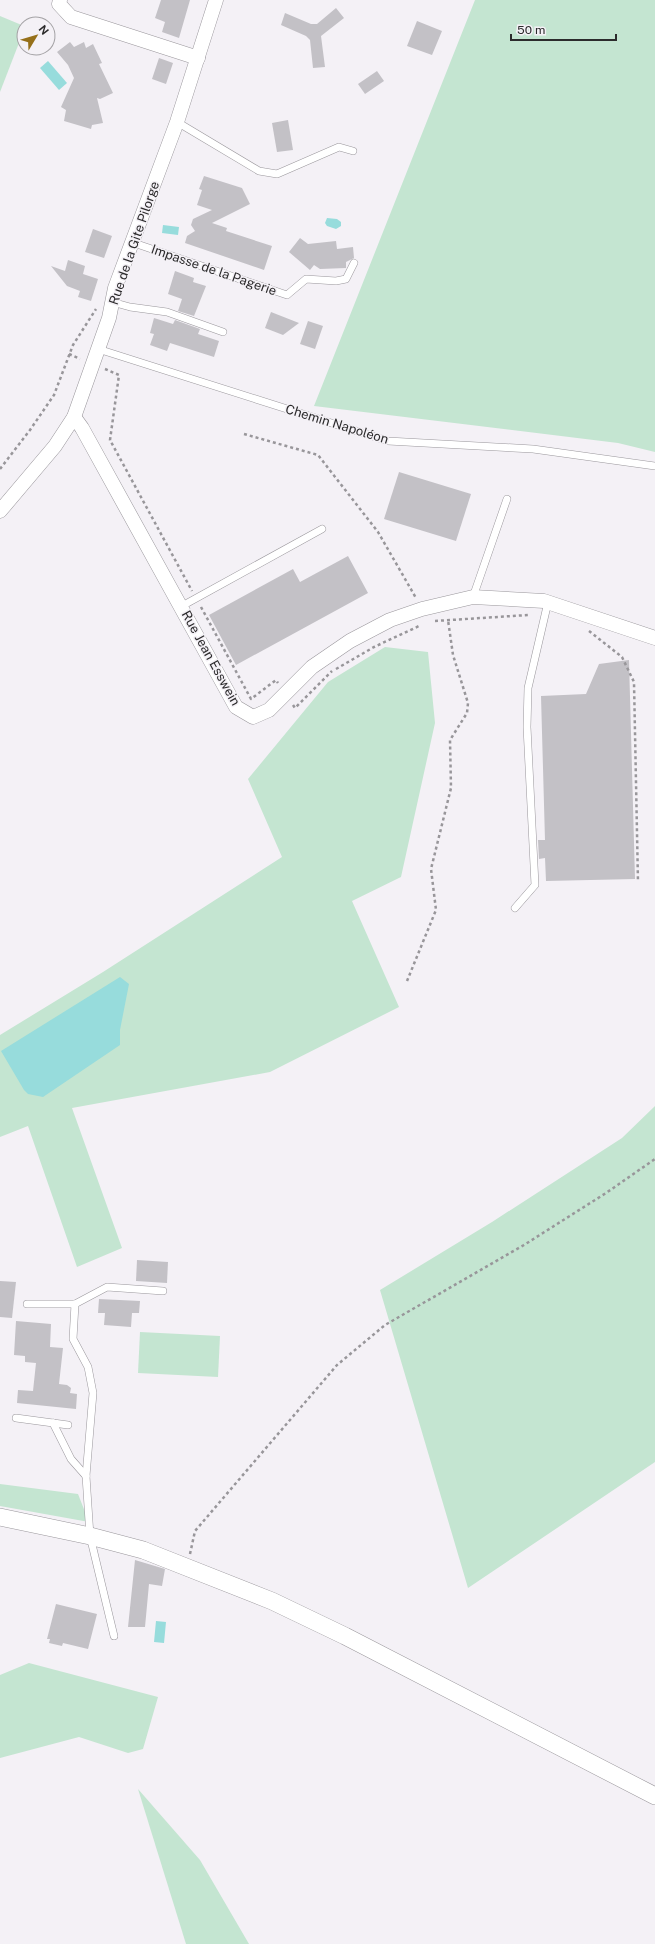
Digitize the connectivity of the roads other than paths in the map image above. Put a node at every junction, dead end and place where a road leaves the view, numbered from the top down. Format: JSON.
{"nodes":[{"id":1,"x":60,"y":0,"type":"edge"},
{"id":2,"x":216,"y":0,"type":"edge"},
{"id":3,"x":198,"y":58,"type":"junction"},
{"id":4,"x":177,"y":122,"type":"junction"},
{"id":5,"x":353,"y":151,"type":"dead end"},
{"id":6,"x":132,"y":242,"type":"junction"},
{"id":7,"x":354,"y":263,"type":"dead end"},
{"id":8,"x":112,"y":302,"type":"junction"},
{"id":9,"x":223,"y":332,"type":"dead end"},
{"id":10,"x":98,"y":349,"type":"junction"},
{"id":11,"x":74,"y":417,"type":"junction"},
{"id":12,"x":655,"y":466,"type":"edge"},
{"id":13,"x":506,"y":499,"type":"dead end"},
{"id":14,"x":0,"y":511,"type":"edge"},
{"id":15,"x":322,"y":530,"type":"dead end"},
{"id":16,"x":473,"y":597,"type":"junction"},
{"id":17,"x":548,"y":602,"type":"junction"},
{"id":18,"x":182,"y":606,"type":"junction"},
{"id":19,"x":655,"y":638,"type":"edge"},
{"id":20,"x":515,"y":908,"type":"dead end"},
{"id":21,"x":163,"y":1291,"type":"dead end"},
{"id":22,"x":27,"y":1304,"type":"dead end"},
{"id":23,"x":75,"y":1304,"type":"junction"},
{"id":24,"x":16,"y":1418,"type":"dead end"},
{"id":25,"x":53,"y":1423,"type":"junction"},
{"id":26,"x":68,"y":1425,"type":"dead end"},
{"id":27,"x":86,"y":1476,"type":"junction"},
{"id":28,"x":0,"y":1517,"type":"edge"},
{"id":29,"x":90,"y":1536,"type":"junction"},
{"id":30,"x":114,"y":1636,"type":"dead end"},
{"id":31,"x":655,"y":1796,"type":"edge"}],
"edges":[{"from":1,"to":3,"type":"street"},
{"from":2,"to":3,"type":"street","name":"Rue de la Gite Pilorge"},
{"from":3,"to":4,"type":"street","name":"Rue de la Gite Pilorge"},
{"from":4,"to":5,"type":"lane"},
{"from":4,"to":6,"type":"street","name":"Rue de la Gite Pilorge"},
{"from":6,"to":7,"type":"lane","name":"Impasse de la Pagerie"},
{"from":6,"to":8,"type":"street","name":"Rue de la Gite Pilorge"},
{"from":8,"to":9,"type":"lane"},
{"from":8,"to":10,"type":"street","name":"Rue de la Gite Pilorge"},
{"from":10,"to":11,"type":"street","name":"Rue de la Gite Pilorge"},
{"from":10,"to":12,"type":"lane","name":"Chemin Napoléon"},
{"from":11,"to":14,"type":"street","name":"Rue de la Gite Pilorge"},
{"from":11,"to":18,"type":"street","name":"Rue Jean Esswein"},
{"from":13,"to":16,"type":"lane"},
{"from":15,"to":18,"type":"lane"},
{"from":16,"to":17,"type":"street","name":"Rue Jean Esswein"},
{"from":16,"to":18,"type":"street","name":"Rue Jean Esswein"},
{"from":17,"to":19,"type":"street","name":"Rue Jean Esswein"},
{"from":17,"to":20,"type":"lane"},
{"from":21,"to":23,"type":"lane"},
{"from":22,"to":23,"type":"lane"},
{"from":23,"to":27,"type":"lane"},
{"from":24,"to":25,"type":"lane"},
{"from":25,"to":26,"type":"lane"},
{"from":25,"to":27,"type":"lane"},
{"from":27,"to":29,"type":"lane"},
{"from":28,"to":29,"type":"street"},
{"from":29,"to":30,"type":"lane"},
{"from":29,"to":31,"type":"street"}]}
